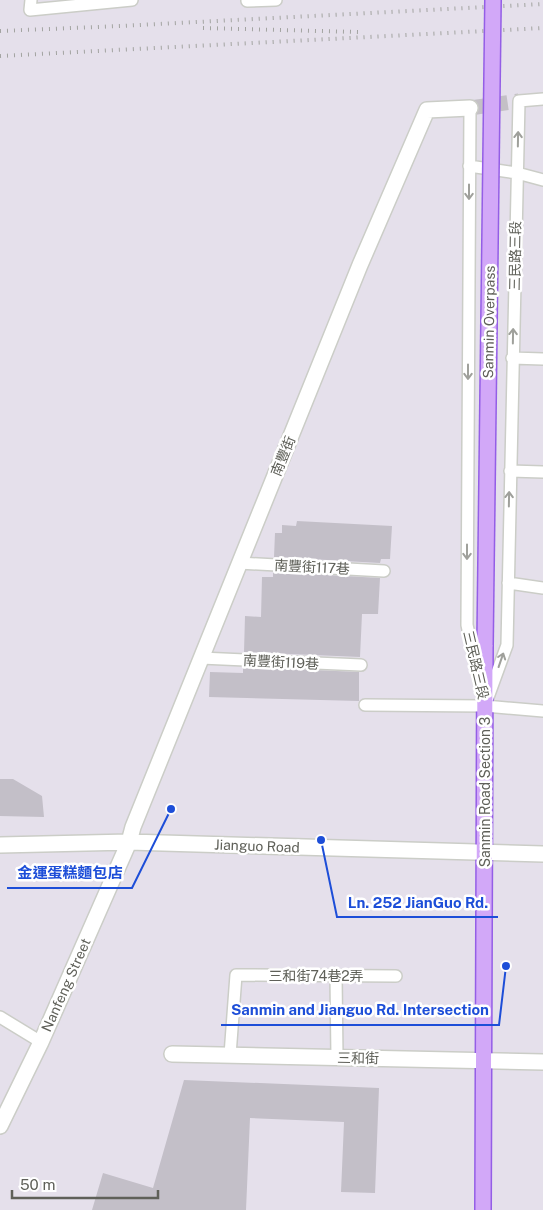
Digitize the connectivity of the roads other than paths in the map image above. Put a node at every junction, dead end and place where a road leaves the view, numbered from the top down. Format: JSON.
{"nodes":[{"id":1,"x":32,"y":0,"type":"edge"},
{"id":2,"x":132,"y":0,"type":"edge"},
{"id":3,"x":276,"y":0,"type":"edge"},
{"id":4,"x":493,"y":0,"type":"edge"},
{"id":5,"x":247,"y":1,"type":"edge"},
{"id":6,"x":543,"y":99,"type":"edge"},
{"id":7,"x":470,"y":108,"type":"joint"},
{"id":8,"x":469,"y":166,"type":"junction"},
{"id":9,"x":517,"y":173,"type":"junction"},
{"id":10,"x":543,"y":180,"type":"edge"},
{"id":11,"x":512,"y":358,"type":"junction"},
{"id":12,"x":543,"y":360,"type":"edge"},
{"id":13,"x":510,"y":471,"type":"junction"},
{"id":14,"x":543,"y":472,"type":"edge"},
{"id":15,"x":239,"y":563,"type":"junction"},
{"id":16,"x":384,"y":571,"type":"dead end"},
{"id":17,"x":508,"y":583,"type":"junction"},
{"id":18,"x":543,"y":588,"type":"edge"},
{"id":19,"x":485,"y":644,"type":"joint"},
{"id":20,"x":201,"y":658,"type":"junction"},
{"id":21,"x":360,"y":665,"type":"dead end"},
{"id":22,"x":365,"y":705,"type":"dead end"},
{"id":23,"x":485,"y":706,"type":"junction"},
{"id":24,"x":543,"y":711,"type":"edge"},
{"id":25,"x":129,"y":842,"type":"junction"},
{"id":26,"x":0,"y":845,"type":"edge"},
{"id":27,"x":485,"y":853,"type":"junction"},
{"id":28,"x":543,"y":854,"type":"edge"},
{"id":29,"x":336,"y":976,"type":"junction"},
{"id":30,"x":396,"y":976,"type":"dead end"},
{"id":31,"x":0,"y":1017,"type":"edge"},
{"id":32,"x":41,"y":1042,"type":"junction"},
{"id":33,"x":172,"y":1054,"type":"dead end"},
{"id":34,"x":230,"y":1055,"type":"junction"},
{"id":35,"x":337,"y":1057,"type":"junction"},
{"id":36,"x":484,"y":1060,"type":"junction"},
{"id":37,"x":543,"y":1062,"type":"edge"},
{"id":38,"x":0,"y":1126,"type":"edge"},
{"id":39,"x":484,"y":1210,"type":"edge"}],
"edges":[{"from":1,"to":2,"type":"lane"},
{"from":3,"to":5,"type":"lane"},
{"from":4,"to":19,"type":"main road","name":"Sanmin Overpass","bridge":true},
{"from":9,"to":6,"type":"lane","name":"三民路三段","one_way":true},
{"from":7,"to":8,"type":"lane","name":"三民路三段"},
{"from":7,"to":15,"type":"street","name":"南豐街"},
{"from":8,"to":9,"type":"lane"},
{"from":8,"to":23,"type":"lane","name":"三民路三段","one_way":true},
{"from":9,"to":10,"type":"lane"},
{"from":11,"to":9,"type":"lane","name":"三民路三段","one_way":true},
{"from":11,"to":12,"type":"lane"},
{"from":11,"to":13,"type":"lane","name":"三民路三段"},
{"from":13,"to":14,"type":"lane"},
{"from":17,"to":13,"type":"lane","name":"三民路三段","one_way":true},
{"from":15,"to":16,"type":"lane","name":"南豐街117巷"},
{"from":15,"to":20,"type":"street","name":"南豐街"},
{"from":17,"to":18,"type":"lane"},
{"from":23,"to":17,"type":"lane","name":"三民路三段","one_way":true},
{"from":19,"to":23,"type":"main road","name":"Sanmin Road Section 3"},
{"from":20,"to":21,"type":"lane","name":"南豐街119巷"},
{"from":20,"to":25,"type":"street","name":"南豐街"},
{"from":22,"to":23,"type":"lane"},
{"from":23,"to":24,"type":"lane"},
{"from":23,"to":27,"type":"main road","name":"Sanmin Road Section 3"},
{"from":25,"to":26,"type":"street","name":"Jianguo Road"},
{"from":25,"to":27,"type":"street","name":"Jianguo Road"},
{"from":25,"to":32,"type":"street","name":"Nanfeng Street"},
{"from":27,"to":28,"type":"street","name":"Jianguo Road"},
{"from":27,"to":36,"type":"main road","name":"Sanmin Road Section 3"},
{"from":29,"to":30,"type":"lane","name":"三和街74巷2弄"},
{"from":29,"to":34,"type":"lane","name":"三和街74巷2弄"},
{"from":29,"to":35,"type":"lane"},
{"from":31,"to":32,"type":"lane"},
{"from":32,"to":38,"type":"street","name":"Nanfeng Street"},
{"from":33,"to":34,"type":"street","name":"三和街"},
{"from":34,"to":35,"type":"street","name":"三和街"},
{"from":35,"to":36,"type":"street","name":"三和街"},
{"from":36,"to":37,"type":"street","name":"三和街"},
{"from":36,"to":39,"type":"main road","name":"Sanmin Road Section 3"}]}
